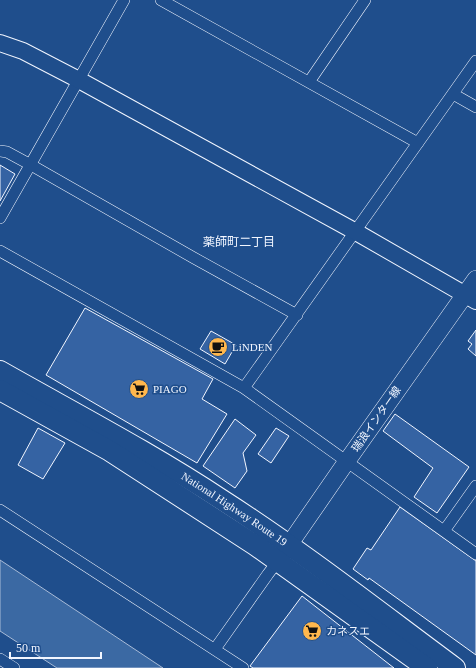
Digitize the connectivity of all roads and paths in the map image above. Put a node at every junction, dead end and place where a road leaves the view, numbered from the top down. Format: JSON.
{"nodes":[{"id":1,"x":124,"y":0,"type":"edge"},
{"id":2,"x":161,"y":0,"type":"edge"},
{"id":3,"x":365,"y":0,"type":"edge"},
{"id":4,"x":0,"y":43,"type":"edge"},
{"id":5,"x":476,"y":61,"type":"edge"},
{"id":6,"x":79,"y":80,"type":"junction"},
{"id":7,"x":309,"y":82,"type":"junction"},
{"id":8,"x":453,"y":94,"type":"junction"},
{"id":9,"x":476,"y":107,"type":"edge"},
{"id":10,"x":418,"y":143,"type":"junction"},
{"id":11,"x":0,"y":151,"type":"edge"},
{"id":12,"x":31,"y":165,"type":"junction"},
{"id":13,"x":0,"y":218,"type":"edge"},
{"id":14,"x":356,"y":232,"type":"junction"},
{"id":15,"x":0,"y":251,"type":"edge"},
{"id":16,"x":476,"y":279,"type":"edge"},
{"id":17,"x":470,"y":298,"type":"edge"},
{"id":18,"x":297,"y":315,"type":"junction"},
{"id":19,"x":0,"y":371,"type":"edge"},
{"id":20,"x":244,"y":388,"type":"junction"},
{"id":21,"x":0,"y":390,"type":"edge"},
{"id":22,"x":347,"y":461,"type":"junction"},
{"id":23,"x":476,"y":486,"type":"edge"},
{"id":24,"x":0,"y":510,"type":"edge"},
{"id":25,"x":444,"y":531,"type":"junction"},
{"id":26,"x":284,"y":553,"type":"junction"},
{"id":27,"x":476,"y":554,"type":"edge"},
{"id":28,"x":215,"y":650,"type":"junction"},
{"id":29,"x":0,"y":659,"type":"edge"},
{"id":30,"x":14,"y":668,"type":"edge"},
{"id":31,"x":244,"y":668,"type":"edge"},
{"id":32,"x":427,"y":668,"type":"edge"},
{"id":33,"x":455,"y":668,"type":"edge"}],
"edges":[{"from":1,"to":6,"type":"street"},
{"from":2,"to":7,"type":"street"},
{"from":3,"to":7,"type":"street"},
{"from":4,"to":6,"type":"street"},
{"from":5,"to":8,"type":"street"},
{"from":6,"to":12,"type":"street"},
{"from":6,"to":14,"type":"street"},
{"from":7,"to":10,"type":"street"},
{"from":8,"to":9,"type":"street"},
{"from":8,"to":10,"type":"street"},
{"from":10,"to":14,"type":"street"},
{"from":11,"to":12,"type":"street"},
{"from":12,"to":13,"type":"street"},
{"from":12,"to":18,"type":"street"},
{"from":14,"to":17,"type":"street"},
{"from":14,"to":18,"type":"street"},
{"from":15,"to":20,"type":"street"},
{"from":16,"to":17,"type":"main road","name":"瑞浪インター線"},
{"from":17,"to":22,"type":"main road","name":"瑞浪インター線"},
{"from":18,"to":20,"type":"street"},
{"from":19,"to":26,"type":"highway","name":"National Highway Route 19"},
{"from":20,"to":22,"type":"street"},
{"from":21,"to":26,"type":"highway","name":"National Highway Route 19"},
{"from":22,"to":25,"type":"street"},
{"from":22,"to":26,"type":"main road","name":"瑞浪インター線"},
{"from":23,"to":25,"type":"street"},
{"from":24,"to":28,"type":"street"},
{"from":25,"to":27,"type":"street"},
{"from":26,"to":28,"type":"street"},
{"from":26,"to":32,"type":"highway","name":"National Highway Route 19"},
{"from":26,"to":33,"type":"highway","name":"National Highway Route 19"},
{"from":28,"to":31,"type":"street"},
{"from":29,"to":30,"type":"street"}]}
